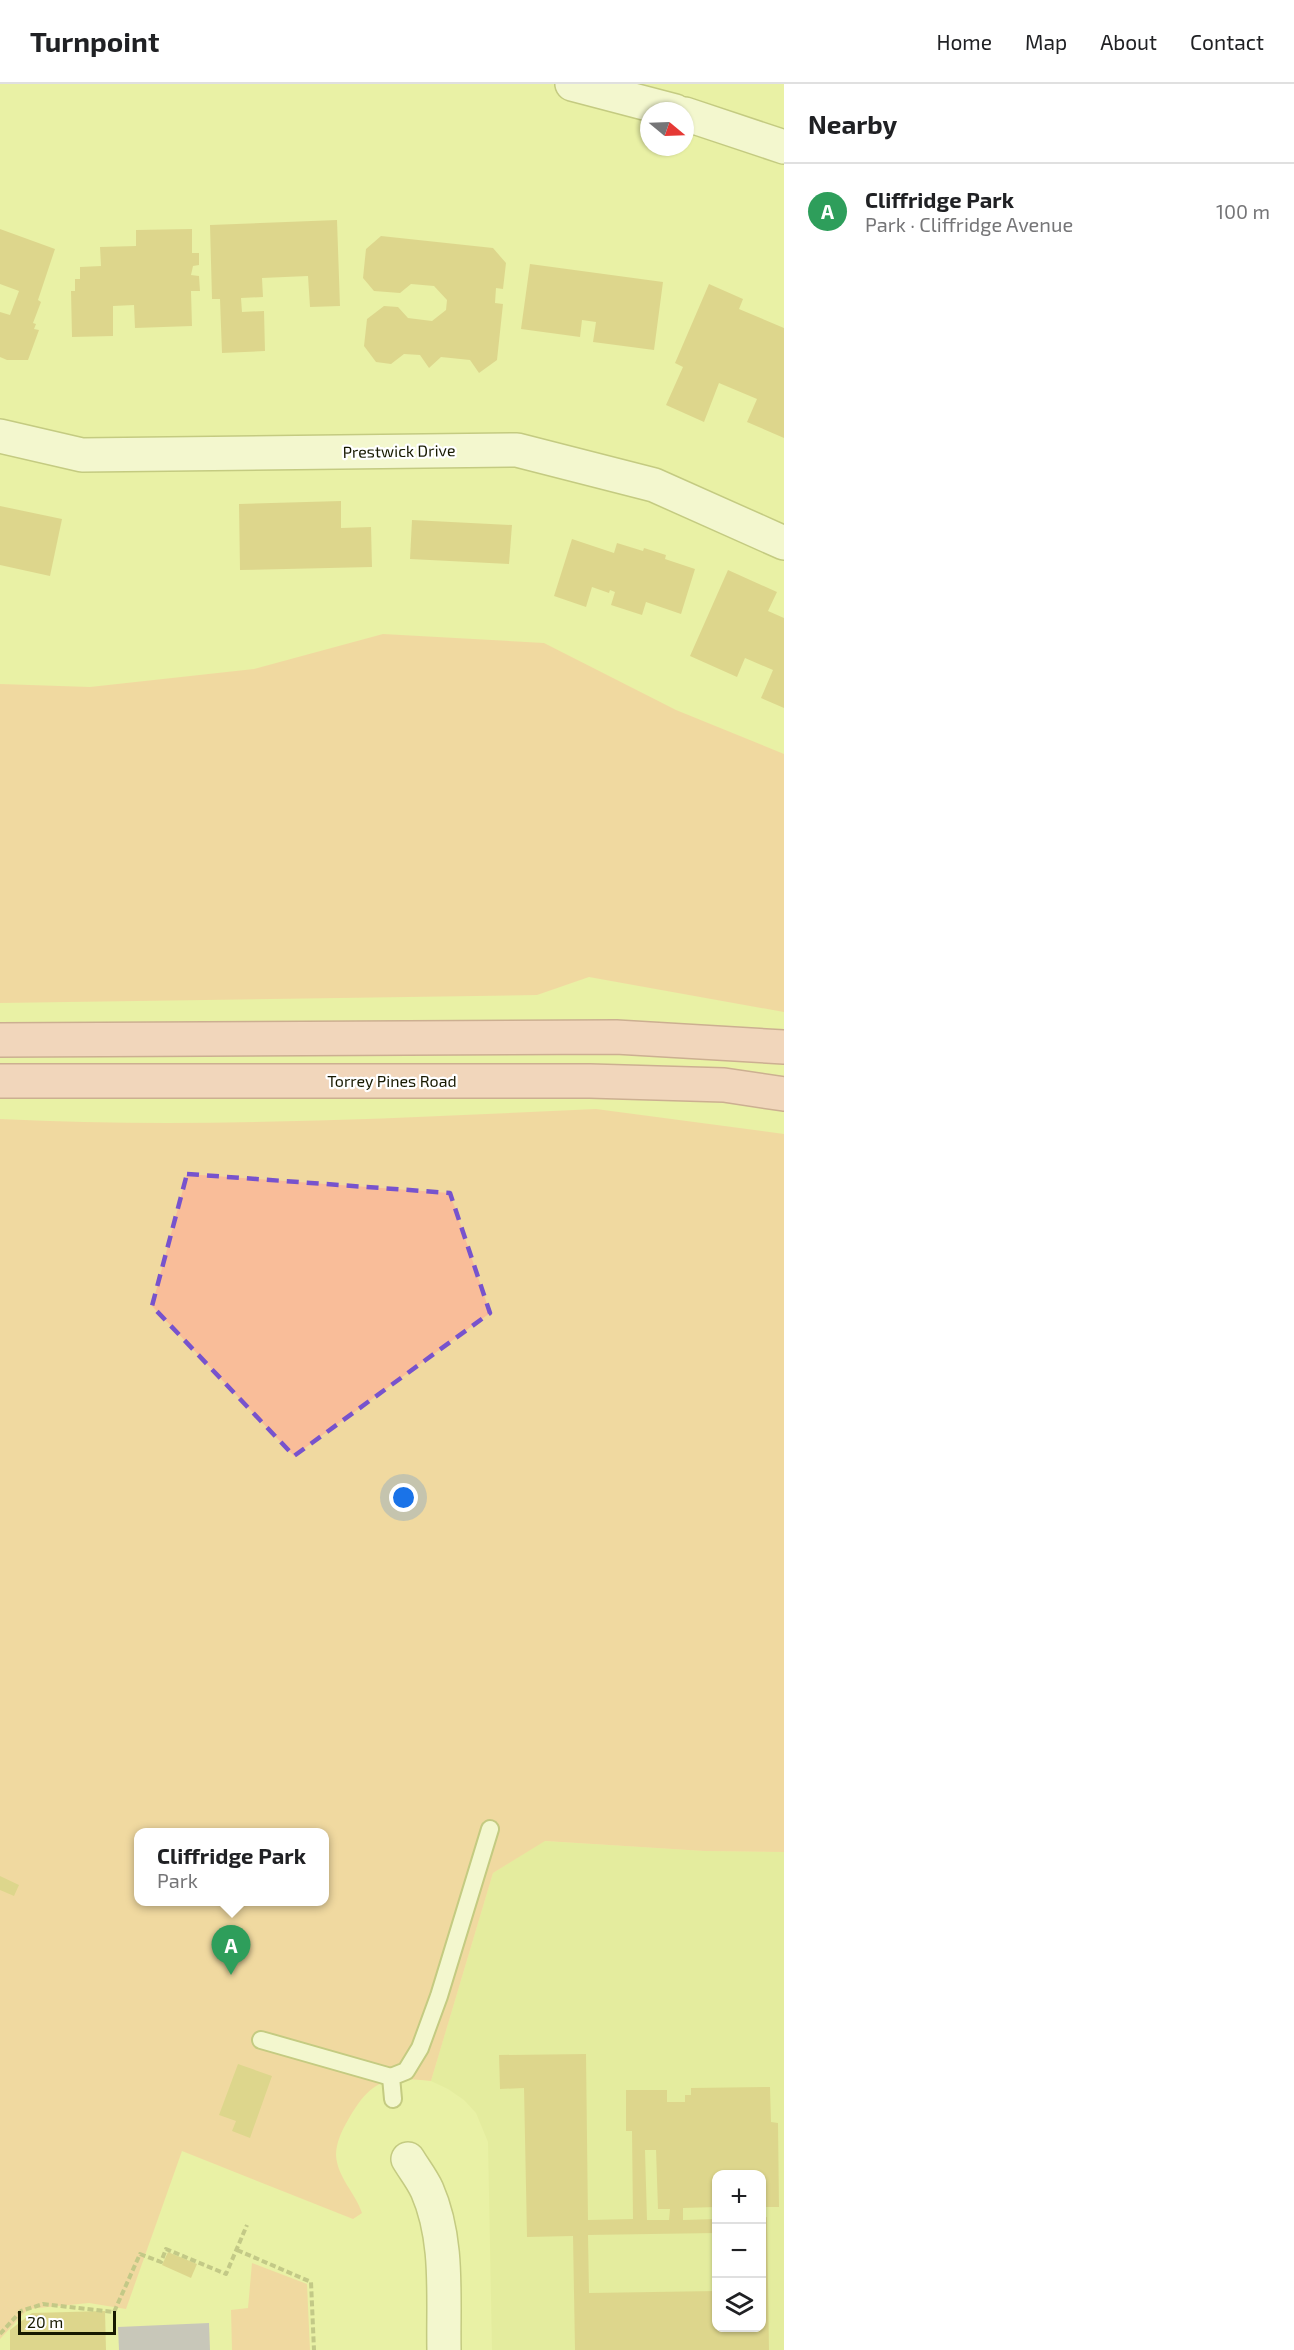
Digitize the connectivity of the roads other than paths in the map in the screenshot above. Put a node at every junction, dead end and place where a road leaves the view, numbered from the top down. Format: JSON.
{"nodes":[{"id":1,"x":572,"y":84,"type":"edge"},
{"id":2,"x":641,"y":102,"type":"edge"},
{"id":3,"x":694,"y":117,"type":"edge"},
{"id":4,"x":784,"y":147,"type":"edge"},
{"id":5,"x":0,"y":436,"type":"edge"},
{"id":6,"x":784,"y":543,"type":"edge"},
{"id":7,"x":0,"y":1040,"type":"edge"},
{"id":8,"x":784,"y":1047,"type":"edge"},
{"id":9,"x":0,"y":1081,"type":"edge"},
{"id":10,"x":784,"y":1094,"type":"edge"},
{"id":11,"x":490,"y":1829,"type":"dead end"},
{"id":12,"x":261,"y":2040,"type":"dead end"},
{"id":13,"x":391,"y":2077,"type":"junction"},
{"id":14,"x":393,"y":2099,"type":"dead end"},
{"id":15,"x":408,"y":2159,"type":"dead end"},
{"id":16,"x":444,"y":2350,"type":"edge"}],
"edges":[{"from":1,"to":2,"type":"street"},
{"from":3,"to":4,"type":"street"},
{"from":5,"to":6,"type":"street","name":"Prestwick Drive"},
{"from":7,"to":8,"type":"main road"},
{"from":9,"to":10,"type":"main road","name":"Torrey Pines Road"},
{"from":11,"to":13,"type":"lane"},
{"from":12,"to":13,"type":"lane"},
{"from":13,"to":14,"type":"lane"},
{"from":15,"to":16,"type":"street"}]}
